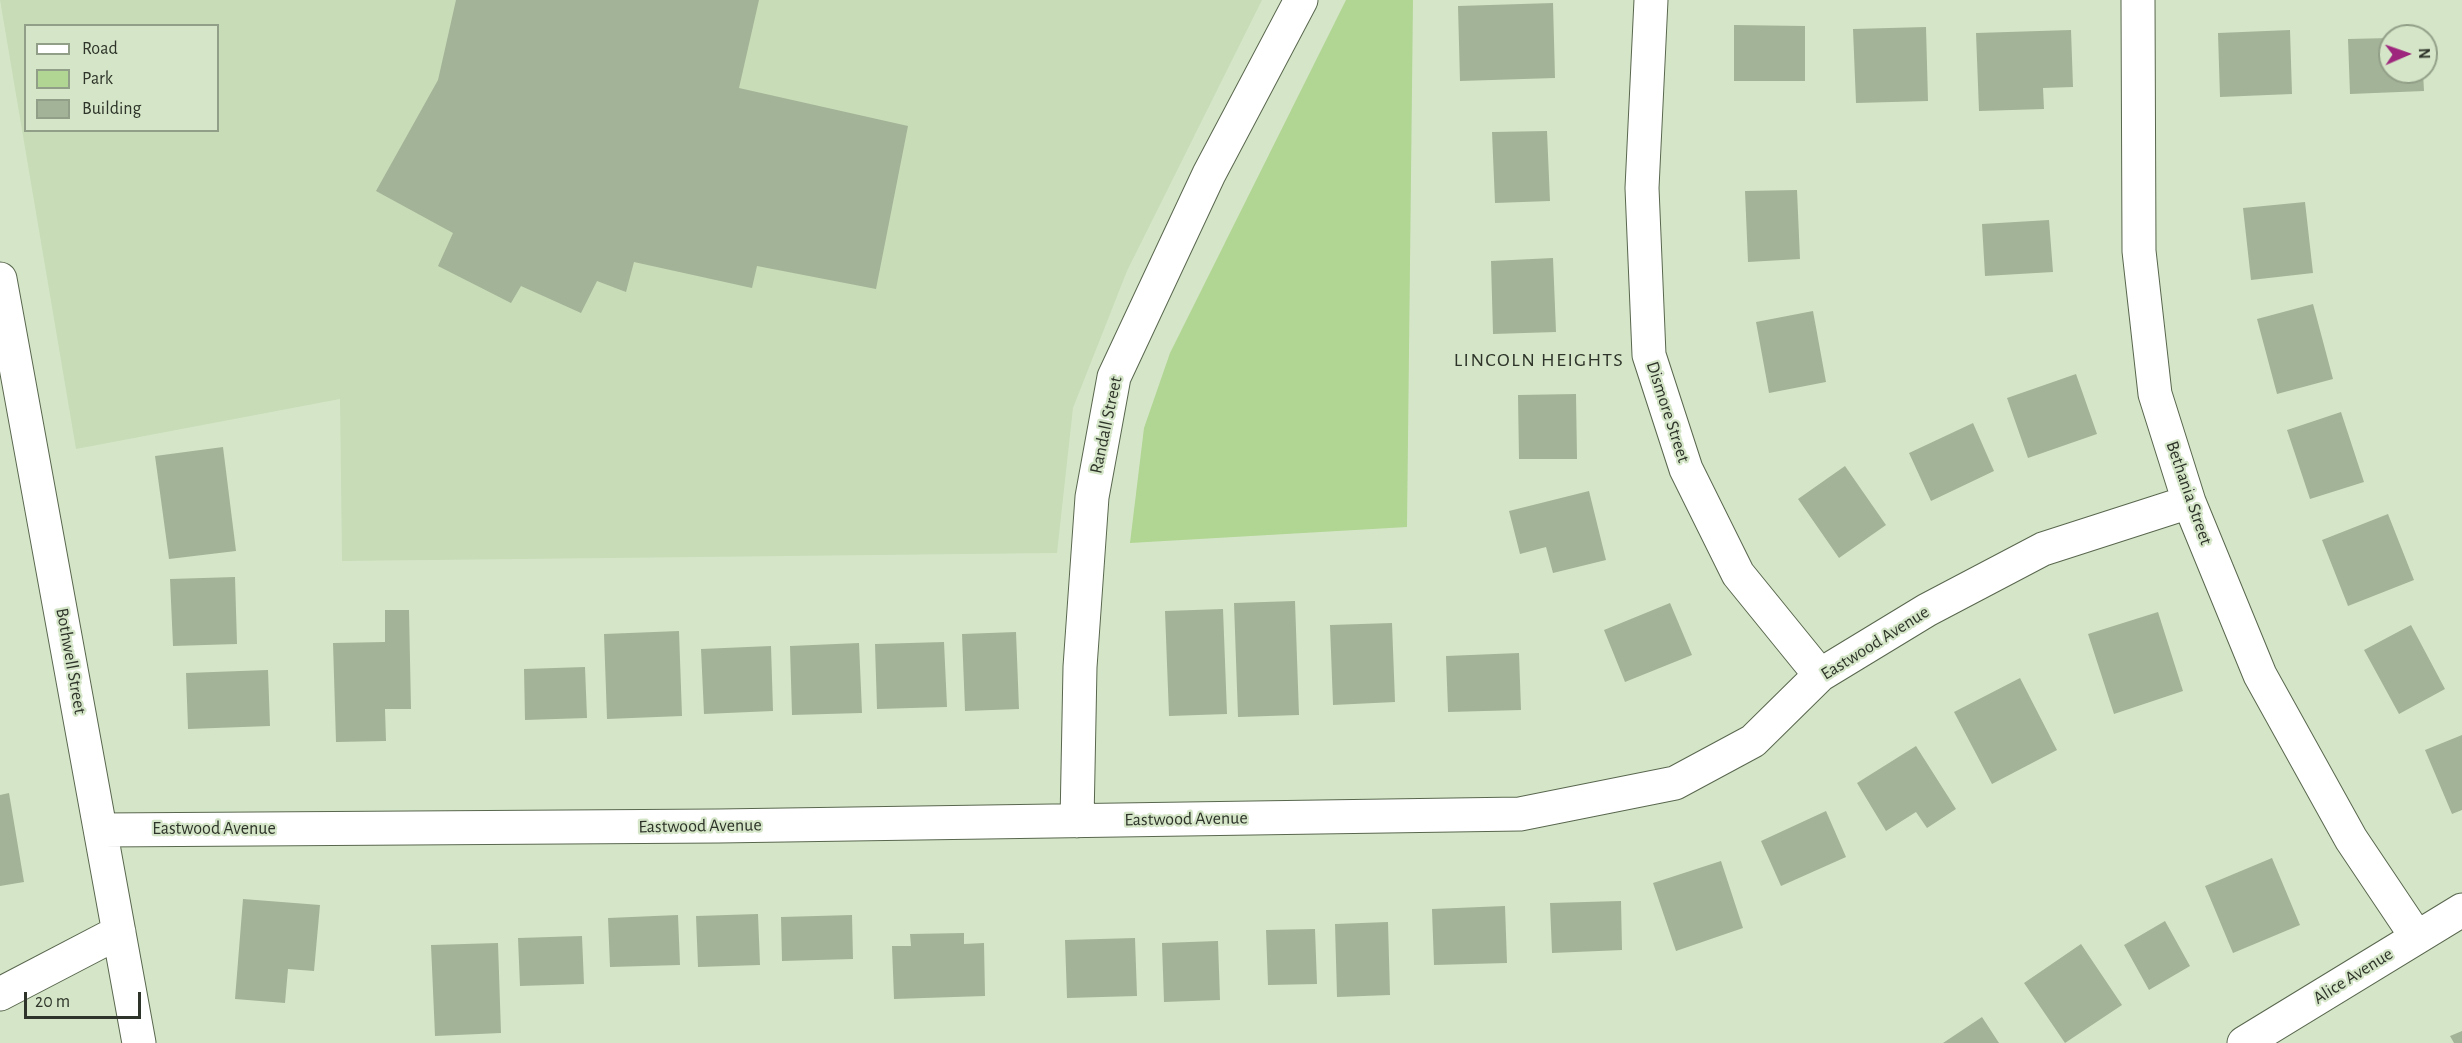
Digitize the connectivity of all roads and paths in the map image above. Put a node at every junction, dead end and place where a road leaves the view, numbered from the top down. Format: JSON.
{"nodes":[{"id":1,"x":1301,"y":0,"type":"edge"},
{"id":2,"x":1651,"y":0,"type":"edge"},
{"id":3,"x":2138,"y":0,"type":"edge"},
{"id":4,"x":0,"y":279,"type":"edge"},
{"id":5,"x":2189,"y":502,"type":"junction"},
{"id":6,"x":1820,"y":675,"type":"junction"},
{"id":7,"x":1077,"y":820,"type":"junction"},
{"id":8,"x":102,"y":830,"type":"junction"},
{"id":9,"x":2462,"y":910,"type":"edge"},
{"id":10,"x":119,"y":932,"type":"junction"},
{"id":11,"x":2416,"y":936,"type":"junction"},
{"id":12,"x":0,"y":994,"type":"edge"},
{"id":13,"x":139,"y":1043,"type":"edge"},
{"id":14,"x":2244,"y":1043,"type":"edge"}],
"edges":[{"from":1,"to":7,"type":"street","name":"Randall Street"},
{"from":2,"to":6,"type":"street","name":"Dismore Street"},
{"from":3,"to":5,"type":"street","name":"Bethania Street"},
{"from":4,"to":8,"type":"street","name":"Bothwell Street"},
{"from":5,"to":6,"type":"street","name":"Eastwood Avenue"},
{"from":5,"to":11,"type":"street","name":"Bethania Street"},
{"from":6,"to":7,"type":"street","name":"Eastwood Avenue"},
{"from":7,"to":8,"type":"street","name":"Eastwood Avenue"},
{"from":8,"to":10,"type":"street","name":"Bothwell Street"},
{"from":9,"to":11,"type":"street","name":"Alice Avenue"},
{"from":10,"to":12,"type":"street"},
{"from":10,"to":13,"type":"street","name":"Bothwell Street"},
{"from":11,"to":14,"type":"street","name":"Alice Avenue"}]}
